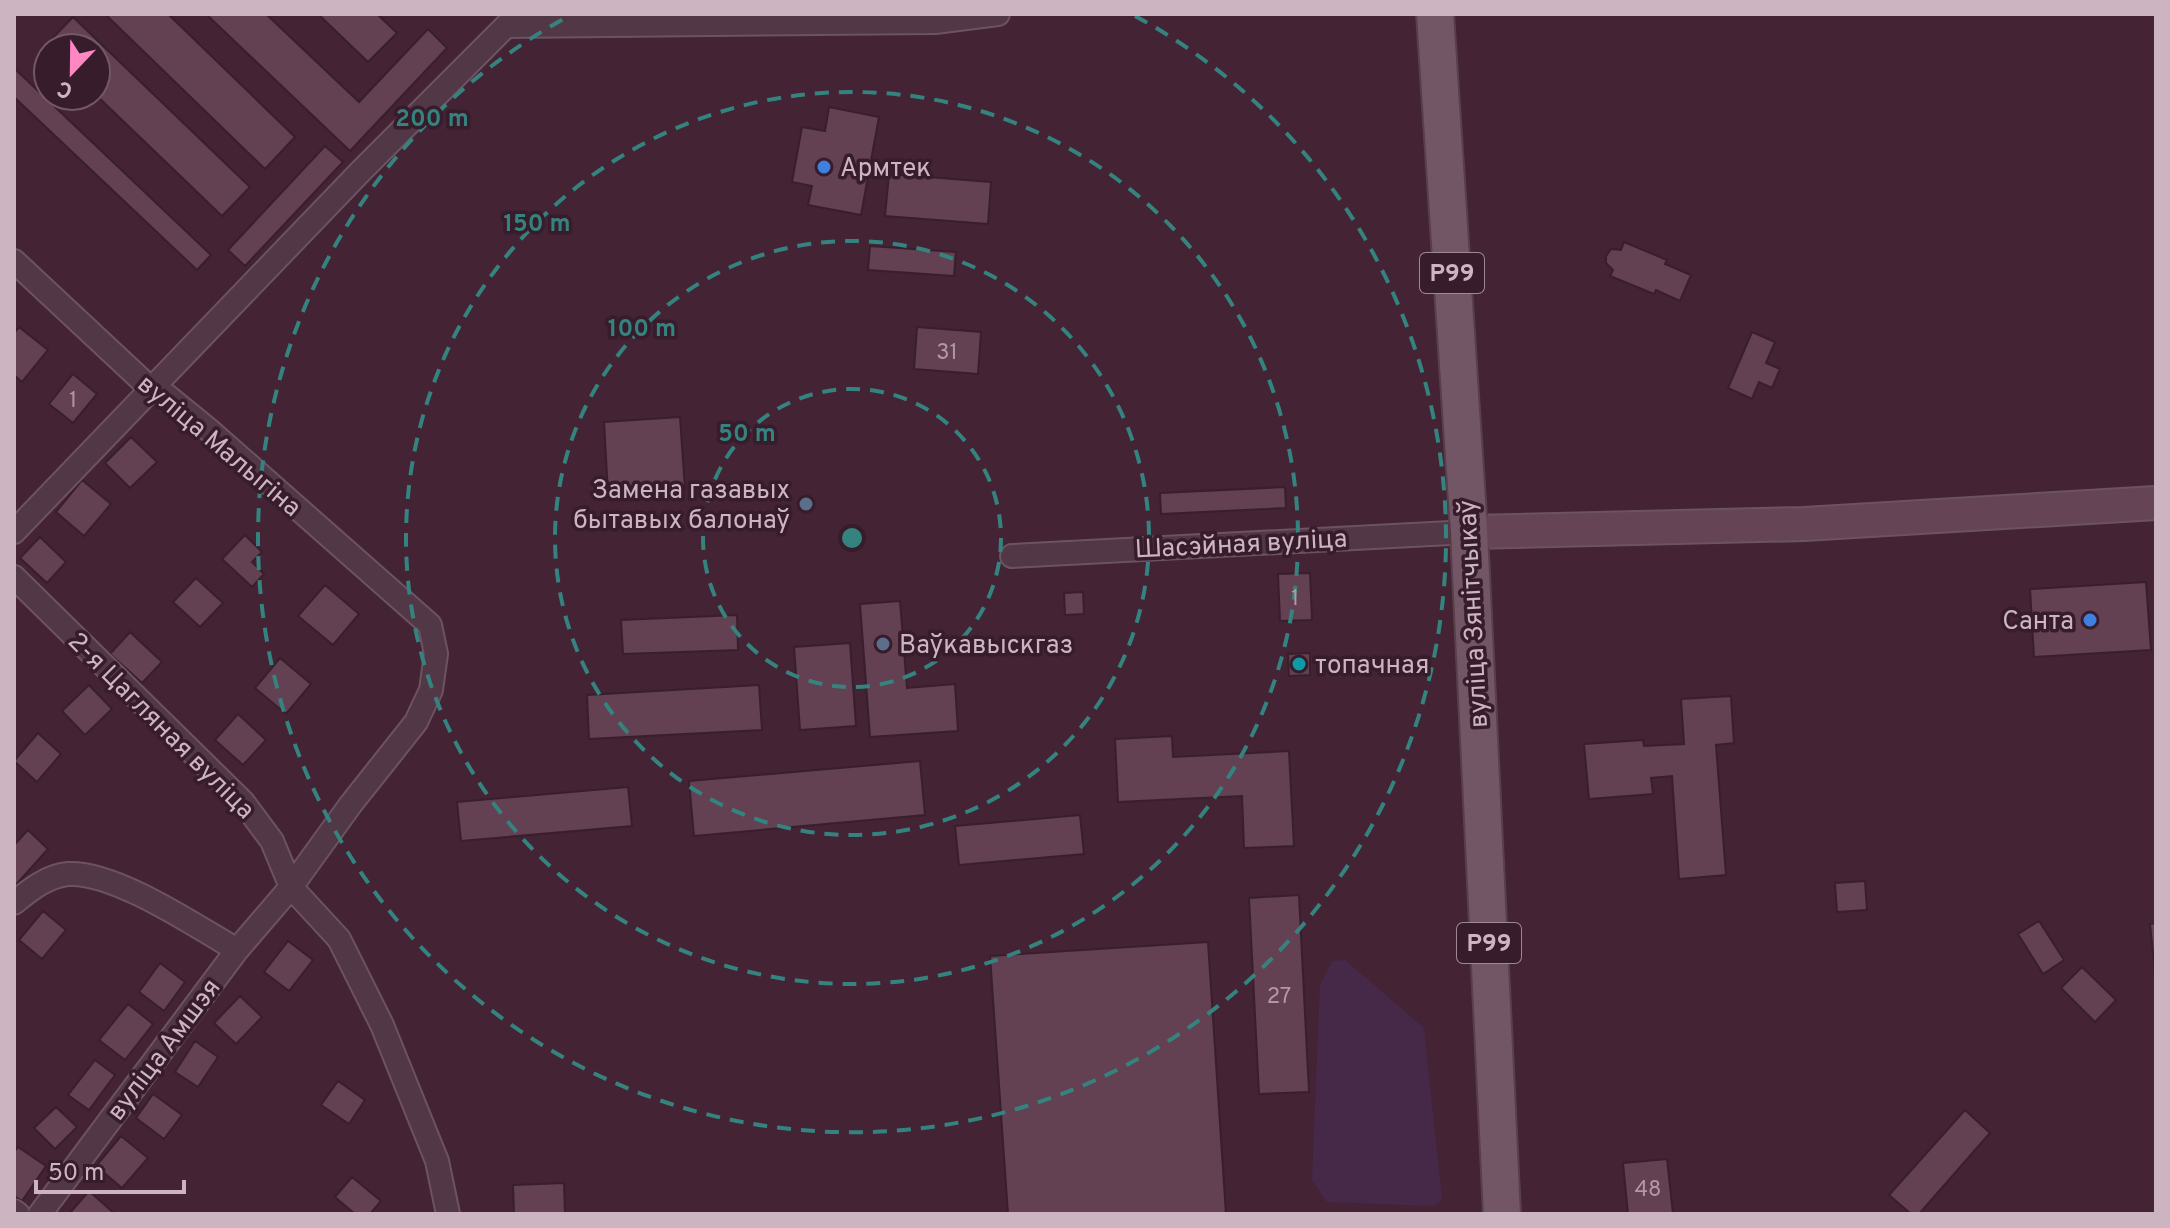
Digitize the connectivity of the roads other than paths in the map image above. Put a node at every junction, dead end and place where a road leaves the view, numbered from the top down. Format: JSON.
{"nodes":[{"id":1,"x":998,"y":14,"type":"edge"},
{"id":2,"x":1435,"y":14,"type":"edge"},
{"id":3,"x":14,"y":261,"type":"edge"},
{"id":4,"x":150,"y":388,"type":"junction"},
{"id":5,"x":2156,"y":503,"type":"edge"},
{"id":6,"x":14,"y":532,"type":"edge"},
{"id":7,"x":1469,"y":532,"type":"junction"},
{"id":8,"x":1012,"y":556,"type":"dead end"},
{"id":9,"x":14,"y":577,"type":"edge"},
{"id":10,"x":430,"y":625,"type":"joint"},
{"id":11,"x":291,"y":887,"type":"junction"},
{"id":12,"x":14,"y":903,"type":"edge"},
{"id":13,"x":237,"y":950,"type":"junction"},
{"id":14,"x":40,"y":1214,"type":"edge"},
{"id":15,"x":448,"y":1214,"type":"edge"},
{"id":16,"x":1502,"y":1214,"type":"edge"}],
"edges":[{"from":1,"to":4,"type":"street"},
{"from":2,"to":7,"type":"main road","name":"вуліца Зянітчыкаў","number":"Р99"},
{"from":3,"to":4,"type":"street","name":"вуліца Малыгіна"},
{"from":4,"to":6,"type":"street"},
{"from":4,"to":10,"type":"street","name":"вуліца Малыгіна"},
{"from":5,"to":7,"type":"street"},
{"from":7,"to":8,"type":"street","name":"Шасэйная вуліца"},
{"from":7,"to":16,"type":"main road","name":"вуліца Зянітчыкаў","number":"Р99"},
{"from":9,"to":11,"type":"street","name":"2-я Цагляная вуліца"},
{"from":10,"to":11,"type":"street","name":"вуліца Амшэя"},
{"from":11,"to":13,"type":"street","name":"вуліца Амшэя"},
{"from":11,"to":15,"type":"street"},
{"from":12,"to":13,"type":"street"},
{"from":13,"to":14,"type":"street","name":"вуліца Амшэя"}]}
